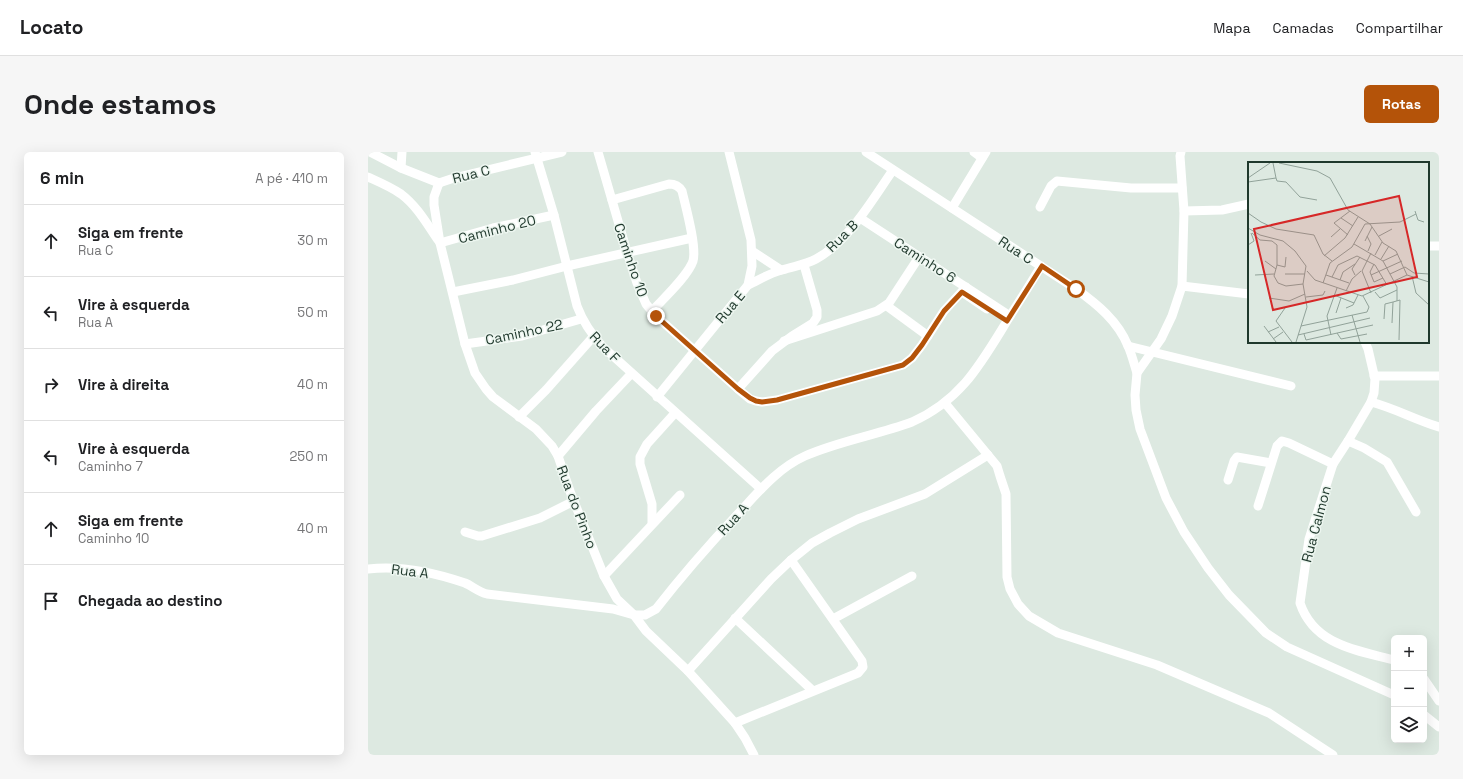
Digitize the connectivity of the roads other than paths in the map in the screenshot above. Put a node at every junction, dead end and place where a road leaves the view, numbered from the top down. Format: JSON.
{"nodes":[{"id":1,"x":370,"y":152,"type":"edge"},
{"id":2,"x":402,"y":152,"type":"edge"},
{"id":3,"x":562,"y":152,"type":"edge"},
{"id":4,"x":598,"y":152,"type":"edge"},
{"id":5,"x":729,"y":152,"type":"edge"},
{"id":6,"x":866,"y":152,"type":"edge"},
{"id":7,"x":974,"y":152,"type":"edge"},
{"id":8,"x":1181,"y":152,"type":"edge"},
{"id":9,"x":536,"y":155,"type":"edge"},
{"id":10,"x":984,"y":155,"type":"edge"},
{"id":11,"x":401,"y":168,"type":"junction"},
{"id":12,"x":893,"y":170,"type":"junction"},
{"id":13,"x":368,"y":177,"type":"edge"},
{"id":14,"x":440,"y":183,"type":"junction"},
{"id":15,"x":1182,"y":188,"type":"junction"},
{"id":16,"x":612,"y":200,"type":"junction"},
{"id":17,"x":1248,"y":204,"type":"edge"},
{"id":18,"x":1040,"y":207,"type":"dead end"},
{"id":19,"x":952,"y":208,"type":"junction"},
{"id":20,"x":1184,"y":212,"type":"junction"},
{"id":21,"x":554,"y":215,"type":"junction"},
{"id":22,"x":860,"y":218,"type":"junction"},
{"id":23,"x":692,"y":238,"type":"junction"},
{"id":24,"x":440,"y":243,"type":"junction"},
{"id":25,"x":752,"y":251,"type":"junction"},
{"id":26,"x":627,"y":252,"type":"junction"},
{"id":27,"x":919,"y":257,"type":"junction"},
{"id":28,"x":804,"y":265,"type":"junction"},
{"id":29,"x":567,"y":266,"type":"junction"},
{"id":30,"x":1042,"y":266,"type":"junction"},
{"id":31,"x":781,"y":270,"type":"junction"},
{"id":32,"x":748,"y":285,"type":"junction"},
{"id":33,"x":1182,"y":286,"type":"junction"},
{"id":34,"x":964,"y":290,"type":"junction"},
{"id":35,"x":453,"y":292,"type":"junction"},
{"id":36,"x":1248,"y":294,"type":"edge"},
{"id":37,"x":887,"y":306,"type":"junction"},
{"id":38,"x":652,"y":311,"type":"junction"},
{"id":39,"x":582,"y":319,"type":"junction"},
{"id":40,"x":1008,"y":319,"type":"junction"},
{"id":41,"x":928,"y":336,"type":"junction"},
{"id":42,"x":593,"y":337,"type":"junction"},
{"id":43,"x":784,"y":341,"type":"junction"},
{"id":44,"x":1364,"y":343,"type":"edge"},
{"id":45,"x":465,"y":344,"type":"junction"},
{"id":46,"x":1128,"y":346,"type":"junction"},
{"id":47,"x":694,"y":350,"type":"junction"},
{"id":48,"x":1152,"y":353,"type":"junction"},
{"id":49,"x":1137,"y":373,"type":"junction"},
{"id":50,"x":631,"y":374,"type":"junction"},
{"id":51,"x":1374,"y":376,"type":"junction"},
{"id":52,"x":1439,"y":376,"type":"edge"},
{"id":53,"x":1290,"y":386,"type":"dead end"},
{"id":54,"x":738,"y":389,"type":"junction"},
{"id":55,"x":657,"y":396,"type":"junction"},
{"id":56,"x":1370,"y":402,"type":"junction"},
{"id":57,"x":945,"y":403,"type":"junction"},
{"id":58,"x":675,"y":413,"type":"junction"},
{"id":59,"x":520,"y":416,"type":"junction"},
{"id":60,"x":1439,"y":427,"type":"edge"},
{"id":61,"x":1348,"y":441,"type":"junction"},
{"id":62,"x":988,"y":455,"type":"junction"},
{"id":63,"x":558,"y":456,"type":"junction"},
{"id":64,"x":1271,"y":463,"type":"junction"},
{"id":65,"x":1333,"y":464,"type":"junction"},
{"id":66,"x":1228,"y":480,"type":"dead end"},
{"id":67,"x":761,"y":489,"type":"junction"},
{"id":68,"x":680,"y":495,"type":"dead end"},
{"id":69,"x":574,"y":501,"type":"junction"},
{"id":70,"x":1258,"y":506,"type":"dead end"},
{"id":71,"x":1416,"y":512,"type":"dead end"},
{"id":72,"x":652,"y":522,"type":"junction"},
{"id":73,"x":464,"y":532,"type":"dead end"},
{"id":74,"x":791,"y":560,"type":"junction"},
{"id":75,"x":368,"y":570,"type":"edge"},
{"id":76,"x":604,"y":576,"type":"junction"},
{"id":77,"x":912,"y":576,"type":"dead end"},
{"id":78,"x":634,"y":616,"type":"junction"},
{"id":79,"x":735,"y":618,"type":"junction"},
{"id":80,"x":833,"y":619,"type":"junction"},
{"id":81,"x":1391,"y":659,"type":"edge"},
{"id":82,"x":688,"y":671,"type":"junction"},
{"id":83,"x":1427,"y":683,"type":"edge"},
{"id":84,"x":812,"y":690,"type":"junction"},
{"id":85,"x":1391,"y":694,"type":"edge"},
{"id":86,"x":1439,"y":701,"type":"edge"},
{"id":87,"x":1427,"y":717,"type":"edge"},
{"id":88,"x":735,"y":723,"type":"junction"},
{"id":89,"x":1439,"y":727,"type":"edge"},
{"id":90,"x":754,"y":755,"type":"edge"},
{"id":91,"x":1333,"y":755,"type":"edge"}],
"edges":[{"from":1,"to":11,"type":"street"},
{"from":2,"to":11,"type":"street"},
{"from":3,"to":9,"type":"street","name":"Rua C"},
{"from":4,"to":16,"type":"street","name":"Caminho 10"},
{"from":5,"to":25,"type":"street","name":"Rua E"},
{"from":6,"to":12,"type":"street","name":"Rua C"},
{"from":7,"to":10,"type":"street"},
{"from":8,"to":15,"type":"street"},
{"from":9,"to":14,"type":"street","name":"Rua C"},
{"from":9,"to":21,"type":"street","name":"Rua F"},
{"from":10,"to":19,"type":"street"},
{"from":11,"to":14,"type":"street"},
{"from":12,"to":19,"type":"street","name":"Rua C"},
{"from":12,"to":22,"type":"street","name":"Rua B"},
{"from":13,"to":24,"type":"street"},
{"from":14,"to":24,"type":"street","name":"Rua C"},
{"from":15,"to":18,"type":"street"},
{"from":15,"to":20,"type":"street"},
{"from":16,"to":23,"type":"street"},
{"from":16,"to":26,"type":"street","name":"Caminho 10"},
{"from":17,"to":20,"type":"street"},
{"from":19,"to":30,"type":"street","name":"Rua C"},
{"from":20,"to":33,"type":"street"},
{"from":21,"to":24,"type":"street","name":"Caminho 20"},
{"from":21,"to":29,"type":"street","name":"Rua F"},
{"from":22,"to":27,"type":"street","name":"Caminho 6"},
{"from":22,"to":28,"type":"street","name":"Rua B"},
{"from":23,"to":26,"type":"street"},
{"from":23,"to":38,"type":"street"},
{"from":24,"to":35,"type":"street","name":"Rua do Pinho"},
{"from":25,"to":31,"type":"street"},
{"from":25,"to":32,"type":"street","name":"Rua E"},
{"from":26,"to":29,"type":"street"},
{"from":26,"to":38,"type":"street","name":"Caminho 10"},
{"from":27,"to":34,"type":"street","name":"Caminho 6"},
{"from":27,"to":37,"type":"street"},
{"from":28,"to":31,"type":"street","name":"Rua B"},
{"from":28,"to":43,"type":"street"},
{"from":29,"to":35,"type":"street"},
{"from":29,"to":39,"type":"street","name":"Rua F"},
{"from":30,"to":40,"type":"street","name":"Rua A"},
{"from":30,"to":46,"type":"street","name":"Rua C"},
{"from":31,"to":32,"type":"street","name":"Rua B"},
{"from":32,"to":47,"type":"street","name":"Rua E"},
{"from":33,"to":36,"type":"street"},
{"from":33,"to":48,"type":"street"},
{"from":34,"to":40,"type":"street","name":"Caminho 6"},
{"from":34,"to":41,"type":"street","name":"Caminho 10"},
{"from":35,"to":45,"type":"street","name":"Rua do Pinho"},
{"from":37,"to":41,"type":"street"},
{"from":37,"to":43,"type":"street"},
{"from":38,"to":47,"type":"street","name":"Caminho 10"},
{"from":39,"to":42,"type":"street","name":"Rua F"},
{"from":39,"to":45,"type":"street","name":"Caminho 22"},
{"from":40,"to":57,"type":"street","name":"Rua A"},
{"from":41,"to":54,"type":"street","name":"Caminho 10"},
{"from":42,"to":50,"type":"street","name":"Rua F"},
{"from":42,"to":59,"type":"street"},
{"from":43,"to":54,"type":"street"},
{"from":44,"to":51,"type":"street","name":"Rua Calmon"},
{"from":45,"to":59,"type":"street","name":"Rua do Pinho"},
{"from":46,"to":48,"type":"street"},
{"from":46,"to":49,"type":"street","name":"Rua C"},
{"from":47,"to":54,"type":"street","name":"Caminho 10"},
{"from":47,"to":55,"type":"street","name":"Rua E"},
{"from":48,"to":49,"type":"street"},
{"from":48,"to":53,"type":"street"},
{"from":49,"to":85,"type":"street"},
{"from":50,"to":55,"type":"street","name":"Rua F"},
{"from":50,"to":63,"type":"street"},
{"from":51,"to":52,"type":"street"},
{"from":51,"to":56,"type":"street","name":"Rua Calmon"},
{"from":55,"to":58,"type":"street","name":"Rua F"},
{"from":56,"to":60,"type":"street"},
{"from":56,"to":61,"type":"street","name":"Rua Calmon"},
{"from":57,"to":62,"type":"street"},
{"from":57,"to":67,"type":"street","name":"Rua A"},
{"from":58,"to":67,"type":"street","name":"Rua F"},
{"from":58,"to":72,"type":"street"},
{"from":59,"to":63,"type":"street","name":"Rua do Pinho"},
{"from":61,"to":65,"type":"street","name":"Rua Calmon"},
{"from":61,"to":71,"type":"street"},
{"from":62,"to":74,"type":"street"},
{"from":62,"to":91,"type":"street"},
{"from":63,"to":69,"type":"street","name":"Rua do Pinho"},
{"from":64,"to":65,"type":"street"},
{"from":64,"to":66,"type":"street"},
{"from":64,"to":70,"type":"street"},
{"from":65,"to":81,"type":"street","name":"Rua Calmon"},
{"from":67,"to":78,"type":"street","name":"Rua A"},
{"from":68,"to":72,"type":"street"},
{"from":69,"to":73,"type":"street"},
{"from":69,"to":76,"type":"street","name":"Rua do Pinho"},
{"from":72,"to":76,"type":"street"},
{"from":74,"to":79,"type":"street"},
{"from":74,"to":80,"type":"street"},
{"from":75,"to":78,"type":"street","name":"Rua A"},
{"from":76,"to":78,"type":"street","name":"Rua do Pinho"},
{"from":77,"to":80,"type":"street"},
{"from":78,"to":82,"type":"street","name":"Rua do Pinho"},
{"from":79,"to":82,"type":"street"},
{"from":79,"to":84,"type":"street"},
{"from":80,"to":84,"type":"street"},
{"from":82,"to":88,"type":"street","name":"Rua do Pinho"},
{"from":83,"to":86,"type":"street"},
{"from":84,"to":88,"type":"street"},
{"from":87,"to":89,"type":"street"},
{"from":88,"to":90,"type":"street","name":"Rua do Pinho"}]}
